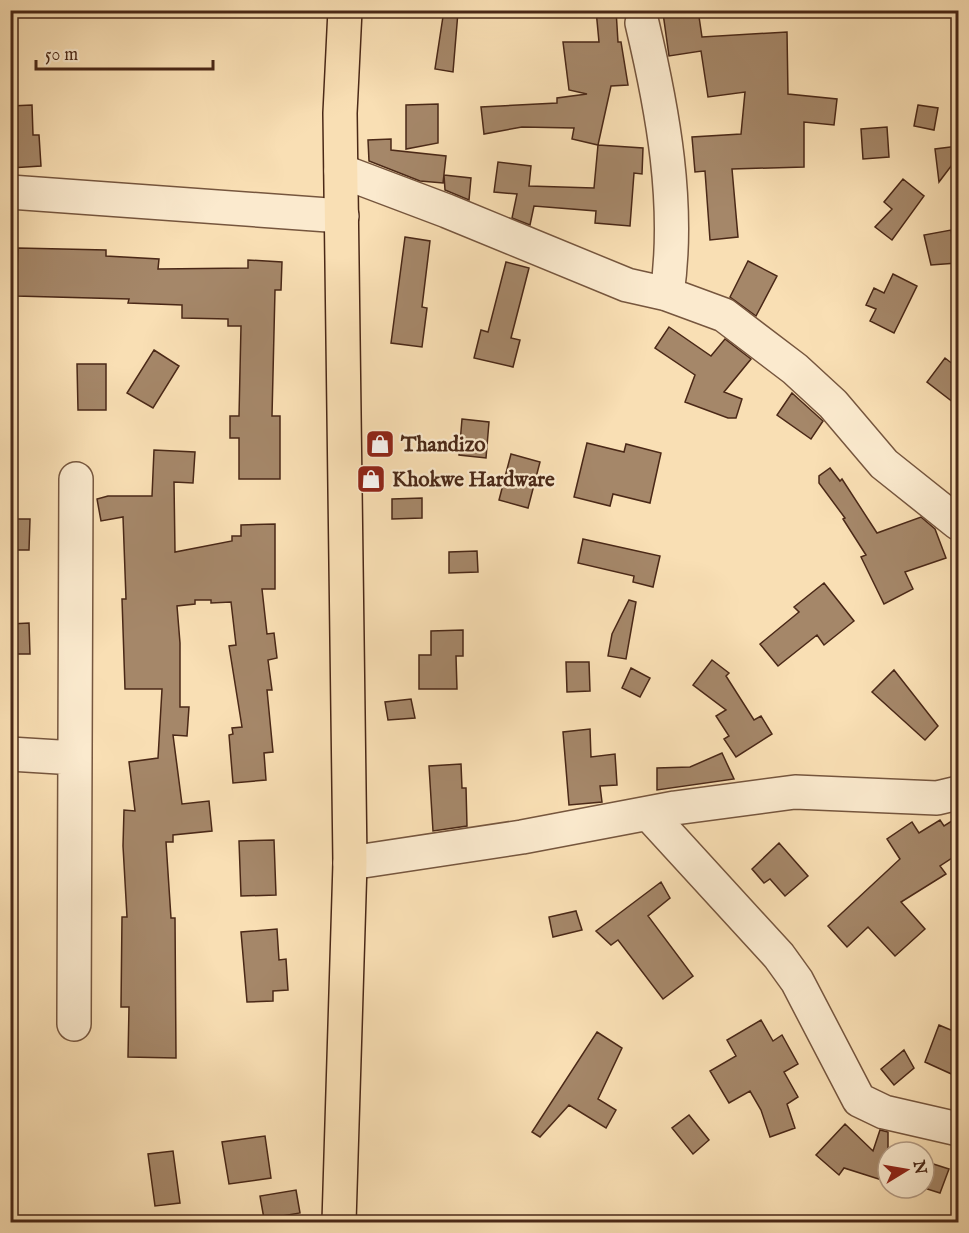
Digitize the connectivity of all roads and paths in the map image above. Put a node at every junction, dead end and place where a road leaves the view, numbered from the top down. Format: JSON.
{"nodes":[{"id":1,"x":345,"y":10,"type":"edge"},
{"id":2,"x":642,"y":23,"type":"dead end"},
{"id":3,"x":341,"y":171,"type":"junction"},
{"id":4,"x":10,"y":192,"type":"edge"},
{"id":5,"x":342,"y":216,"type":"junction"},
{"id":6,"x":668,"y":294,"type":"junction"},
{"id":7,"x":76,"y":479,"type":"dead end"},
{"id":8,"x":958,"y":524,"type":"edge"},
{"id":9,"x":10,"y":754,"type":"edge"},
{"id":10,"x":75,"y":758,"type":"junction"},
{"id":11,"x":958,"y":793,"type":"edge"},
{"id":12,"x":649,"y":814,"type":"junction"},
{"id":13,"x":350,"y":863,"type":"junction"},
{"id":14,"x":74,"y":1024,"type":"dead end"},
{"id":15,"x":958,"y":1129,"type":"edge"},
{"id":16,"x":339,"y":1222,"type":"edge"}],
"edges":[{"from":1,"to":3,"type":"main road"},
{"from":2,"to":6,"type":"street"},
{"from":3,"to":5,"type":"main road"},
{"from":3,"to":6,"type":"street"},
{"from":4,"to":5,"type":"street"},
{"from":5,"to":13,"type":"main road"},
{"from":6,"to":8,"type":"street"},
{"from":7,"to":10,"type":"street"},
{"from":9,"to":10,"type":"street"},
{"from":10,"to":14,"type":"street"},
{"from":11,"to":12,"type":"street"},
{"from":12,"to":13,"type":"street"},
{"from":12,"to":15,"type":"street"},
{"from":13,"to":16,"type":"main road"}]}
